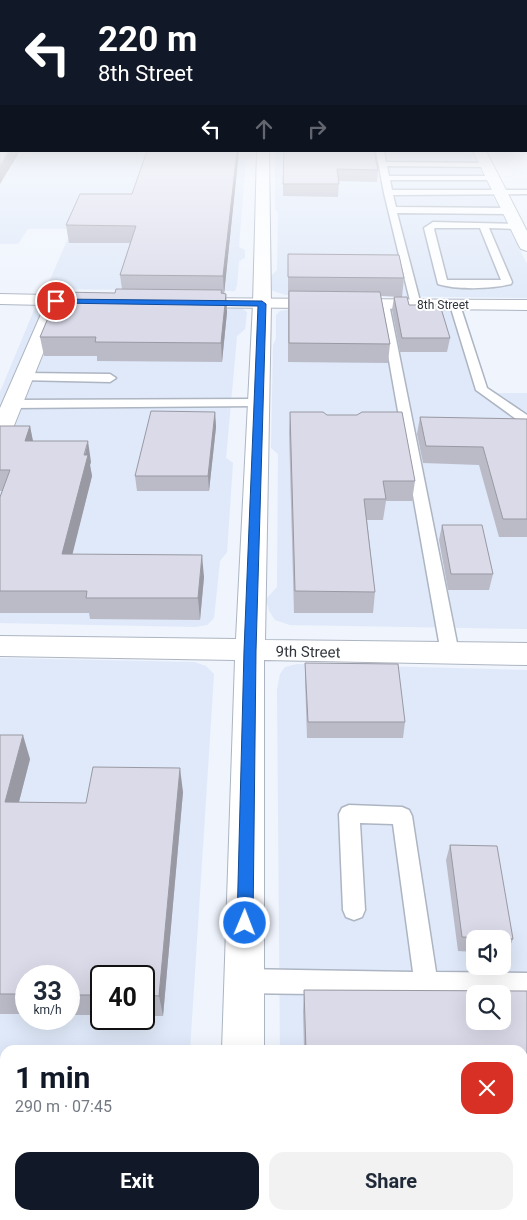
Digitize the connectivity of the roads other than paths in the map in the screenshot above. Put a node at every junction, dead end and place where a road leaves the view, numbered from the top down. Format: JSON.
{"nodes":[{"id":1,"x":263,"y":197,"type":"edge"},
{"id":2,"x":389,"y":197,"type":"edge"},
{"id":3,"x":502,"y":197,"type":"edge"},
{"id":4,"x":392,"y":210,"type":"junction"},
{"id":5,"x":509,"y":211,"type":"junction"},
{"id":6,"x":483,"y":226,"type":"junction"},
{"id":7,"x":517,"y":226,"type":"junction"},
{"id":8,"x":527,"y":246,"type":"edge"},
{"id":9,"x":0,"y":299,"type":"edge"},
{"id":10,"x":56,"y":301,"type":"junction"},
{"id":11,"x":114,"y":302,"type":"edge"},
{"id":12,"x":174,"y":302,"type":"edge"},
{"id":13,"x":262,"y":304,"type":"junction"},
{"id":14,"x":384,"y":304,"type":"junction"},
{"id":15,"x":416,"y":305,"type":"junction"},
{"id":16,"x":455,"y":305,"type":"junction"},
{"id":17,"x":527,"y":305,"type":"edge"},
{"id":18,"x":24,"y":377,"type":"junction"},
{"id":19,"x":110,"y":378,"type":"dead end"},
{"id":20,"x":259,"y":403,"type":"junction"},
{"id":21,"x":12,"y":404,"type":"junction"},
{"id":22,"x":527,"y":422,"type":"edge"},
{"id":23,"x":0,"y":433,"type":"edge"},
{"id":24,"x":0,"y":646,"type":"edge"},
{"id":25,"x":250,"y":651,"type":"junction"},
{"id":26,"x":450,"y":653,"type":"junction"},
{"id":27,"x":527,"y":654,"type":"edge"},
{"id":28,"x":354,"y":910,"type":"dead end"},
{"id":29,"x":244,"y":981,"type":"junction"},
{"id":30,"x":426,"y":984,"type":"junction"},
{"id":31,"x":527,"y":985,"type":"edge"},
{"id":32,"x":243,"y":1045,"type":"edge"}],
"edges":[{"from":1,"to":13,"type":"street"},
{"from":2,"to":4,"type":"lane"},
{"from":3,"to":5,"type":"street"},
{"from":4,"to":5,"type":"lane"},
{"from":4,"to":15,"type":"lane"},
{"from":5,"to":7,"type":"street"},
{"from":6,"to":6,"type":"lane"},
{"from":6,"to":7,"type":"lane"},
{"from":7,"to":8,"type":"street"},
{"from":9,"to":10,"type":"street"},
{"from":10,"to":11,"type":"street"},
{"from":10,"to":18,"type":"street"},
{"from":12,"to":13,"type":"street","name":"8th Street"},
{"from":13,"to":14,"type":"street","name":"8th Street"},
{"from":13,"to":20,"type":"street"},
{"from":14,"to":15,"type":"street","name":"8th Street"},
{"from":14,"to":26,"type":"lane"},
{"from":15,"to":16,"type":"street","name":"8th Street"},
{"from":16,"to":17,"type":"street","name":"8th Street"},
{"from":16,"to":22,"type":"lane"},
{"from":18,"to":19,"type":"lane"},
{"from":18,"to":21,"type":"street"},
{"from":20,"to":21,"type":"lane"},
{"from":20,"to":25,"type":"street"},
{"from":21,"to":23,"type":"street"},
{"from":24,"to":25,"type":"street","name":"9th Street"},
{"from":25,"to":26,"type":"street","name":"9th Street"},
{"from":25,"to":29,"type":"street"},
{"from":26,"to":27,"type":"street","name":"9th Street"},
{"from":28,"to":30,"type":"lane"},
{"from":29,"to":30,"type":"lane"},
{"from":29,"to":32,"type":"street"},
{"from":30,"to":31,"type":"lane"}]}
